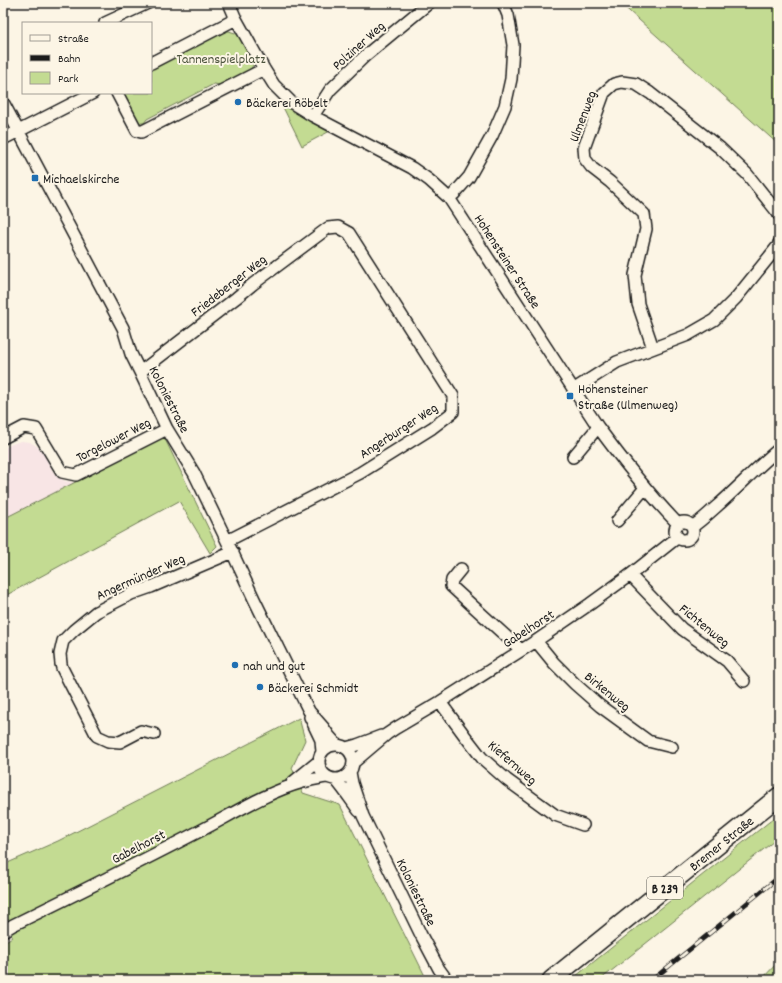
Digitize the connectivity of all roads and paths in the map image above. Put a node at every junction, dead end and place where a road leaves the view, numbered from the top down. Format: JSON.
{"nodes":[{"id":1,"x":148,"y":3,"type":"edge"},
{"id":2,"x":229,"y":3,"type":"edge"},
{"id":3,"x":429,"y":3,"type":"edge"},
{"id":4,"x":503,"y":3,"type":"edge"},
{"id":5,"x":236,"y":19,"type":"junction"},
{"id":6,"x":107,"y":22,"type":"edge"},
{"id":7,"x":152,"y":62,"type":"edge"},
{"id":8,"x":264,"y":69,"type":"junction"},
{"id":9,"x":91,"y":94,"type":"edge"},
{"id":10,"x":118,"y":94,"type":"edge"},
{"id":11,"x":3,"y":102,"type":"edge"},
{"id":12,"x":313,"y":116,"type":"junction"},
{"id":13,"x":18,"y":131,"type":"junction"},
{"id":14,"x":3,"y":139,"type":"edge"},
{"id":15,"x":449,"y":198,"type":"junction"},
{"id":16,"x":779,"y":215,"type":"edge"},
{"id":17,"x":338,"y":227,"type":"joint"},
{"id":18,"x":779,"y":243,"type":"edge"},
{"id":19,"x":653,"y":348,"type":"junction"},
{"id":20,"x":140,"y":372,"type":"junction"},
{"id":21,"x":573,"y":390,"type":"junction"},
{"id":22,"x":598,"y":427,"type":"junction"},
{"id":23,"x":167,"y":428,"type":"junction"},
{"id":24,"x":3,"y":438,"type":"edge"},
{"id":25,"x":779,"y":449,"type":"edge"},
{"id":26,"x":573,"y":457,"type":"dead end"},
{"id":27,"x":645,"y":488,"type":"junction"},
{"id":28,"x":617,"y":521,"type":"dead end"},
{"id":29,"x":678,"y":524,"type":"junction"},
{"id":30,"x":692,"y":527,"type":"junction"},
{"id":31,"x":678,"y":537,"type":"junction"},
{"id":32,"x":227,"y":541,"type":"junction"},
{"id":33,"x":233,"y":552,"type":"junction"},
{"id":34,"x":461,"y":569,"type":"dead end"},
{"id":35,"x":630,"y":575,"type":"junction"},
{"id":36,"x":536,"y":642,"type":"junction"},
{"id":37,"x":521,"y":650,"type":"junction"},
{"id":38,"x":744,"y":681,"type":"dead end"},
{"id":39,"x":440,"y":702,"type":"junction"},
{"id":40,"x":309,"y":711,"type":"junction"},
{"id":41,"x":154,"y":734,"type":"dead end"},
{"id":42,"x":387,"y":734,"type":"junction"},
{"id":43,"x":341,"y":746,"type":"junction"},
{"id":44,"x":672,"y":747,"type":"dead end"},
{"id":45,"x":321,"y":757,"type":"junction"},
{"id":46,"x":352,"y":767,"type":"junction"},
{"id":47,"x":331,"y":778,"type":"junction"},
{"id":48,"x":286,"y":787,"type":"junction"},
{"id":49,"x":779,"y":796,"type":"edge"},
{"id":50,"x":363,"y":816,"type":"junction"},
{"id":51,"x":583,"y":825,"type":"dead end"},
{"id":52,"x":3,"y":931,"type":"edge"},
{"id":53,"x":447,"y":980,"type":"edge"},
{"id":54,"x":551,"y":980,"type":"edge"}],
"edges":[{"from":1,"to":6,"type":"street"},
{"from":2,"to":5,"type":"street"},
{"from":3,"to":12,"type":"street","name":"Polziner Weg"},
{"from":4,"to":15,"type":"street"},
{"from":5,"to":7,"type":"street"},
{"from":5,"to":8,"type":"street","name":"Hohensteiner Straße"},
{"from":8,"to":10,"type":"street"},
{"from":8,"to":12,"type":"street","name":"Hohensteiner Straße"},
{"from":9,"to":13,"type":"street"},
{"from":11,"to":13,"type":"street","name":"Koloniestraße"},
{"from":12,"to":15,"type":"street","name":"Hohensteiner Straße"},
{"from":13,"to":14,"type":"street"},
{"from":13,"to":20,"type":"street","name":"Koloniestraße"},
{"from":15,"to":21,"type":"street","name":"Hohensteiner Straße"},
{"from":16,"to":19,"type":"street","name":"Ulmenweg"},
{"from":17,"to":20,"type":"street","name":"Friedeberger Weg"},
{"from":17,"to":32,"type":"street","name":"Angerburger Weg"},
{"from":18,"to":19,"type":"street"},
{"from":19,"to":21,"type":"street"},
{"from":20,"to":23,"type":"street","name":"Koloniestraße"},
{"from":21,"to":22,"type":"street","name":"Hohensteiner Straße"},
{"from":22,"to":26,"type":"street"},
{"from":22,"to":27,"type":"street","name":"Hohensteiner Straße"},
{"from":23,"to":24,"type":"street","name":"Torgelower Weg"},
{"from":23,"to":32,"type":"street","name":"Koloniestraße"},
{"from":25,"to":30,"type":"street"},
{"from":27,"to":28,"type":"street"},
{"from":27,"to":29,"type":"street","name":"Hohensteiner Straße"},
{"from":29,"to":30,"type":"street"},
{"from":29,"to":31,"type":"street"},
{"from":30,"to":31,"type":"street"},
{"from":31,"to":35,"type":"street","name":"Gabelhorst"},
{"from":32,"to":33,"type":"street","name":"Koloniestraße"},
{"from":33,"to":40,"type":"street","name":"Koloniestraße"},
{"from":33,"to":41,"type":"street","name":"Angermünder Weg"},
{"from":34,"to":37,"type":"street"},
{"from":35,"to":36,"type":"street","name":"Gabelhorst"},
{"from":35,"to":38,"type":"street","name":"Fichtenweg"},
{"from":36,"to":37,"type":"street","name":"Gabelhorst"},
{"from":36,"to":44,"type":"street","name":"Birkenweg"},
{"from":37,"to":39,"type":"street","name":"Gabelhorst"},
{"from":39,"to":42,"type":"street","name":"Gabelhorst"},
{"from":39,"to":51,"type":"street","name":"Kiefernweg"},
{"from":40,"to":43,"type":"street","name":"Koloniestraße"},
{"from":40,"to":45,"type":"street","name":"Koloniestraße"},
{"from":42,"to":43,"type":"street","name":"Gabelhorst"},
{"from":42,"to":46,"type":"street","name":"Gabelhorst"},
{"from":43,"to":45,"type":"street"},
{"from":43,"to":46,"type":"street"},
{"from":45,"to":47,"type":"street"},
{"from":45,"to":48,"type":"street","name":"Gabelhorst"},
{"from":46,"to":47,"type":"street"},
{"from":46,"to":50,"type":"street","name":"Koloniestraße"},
{"from":47,"to":48,"type":"street","name":"Gabelhorst"},
{"from":47,"to":50,"type":"street","name":"Koloniestraße"},
{"from":48,"to":52,"type":"street","name":"Gabelhorst"},
{"from":49,"to":54,"type":"main road","name":"Bremer Straße","number":"B 239"},
{"from":50,"to":53,"type":"street","name":"Koloniestraße"}]}
